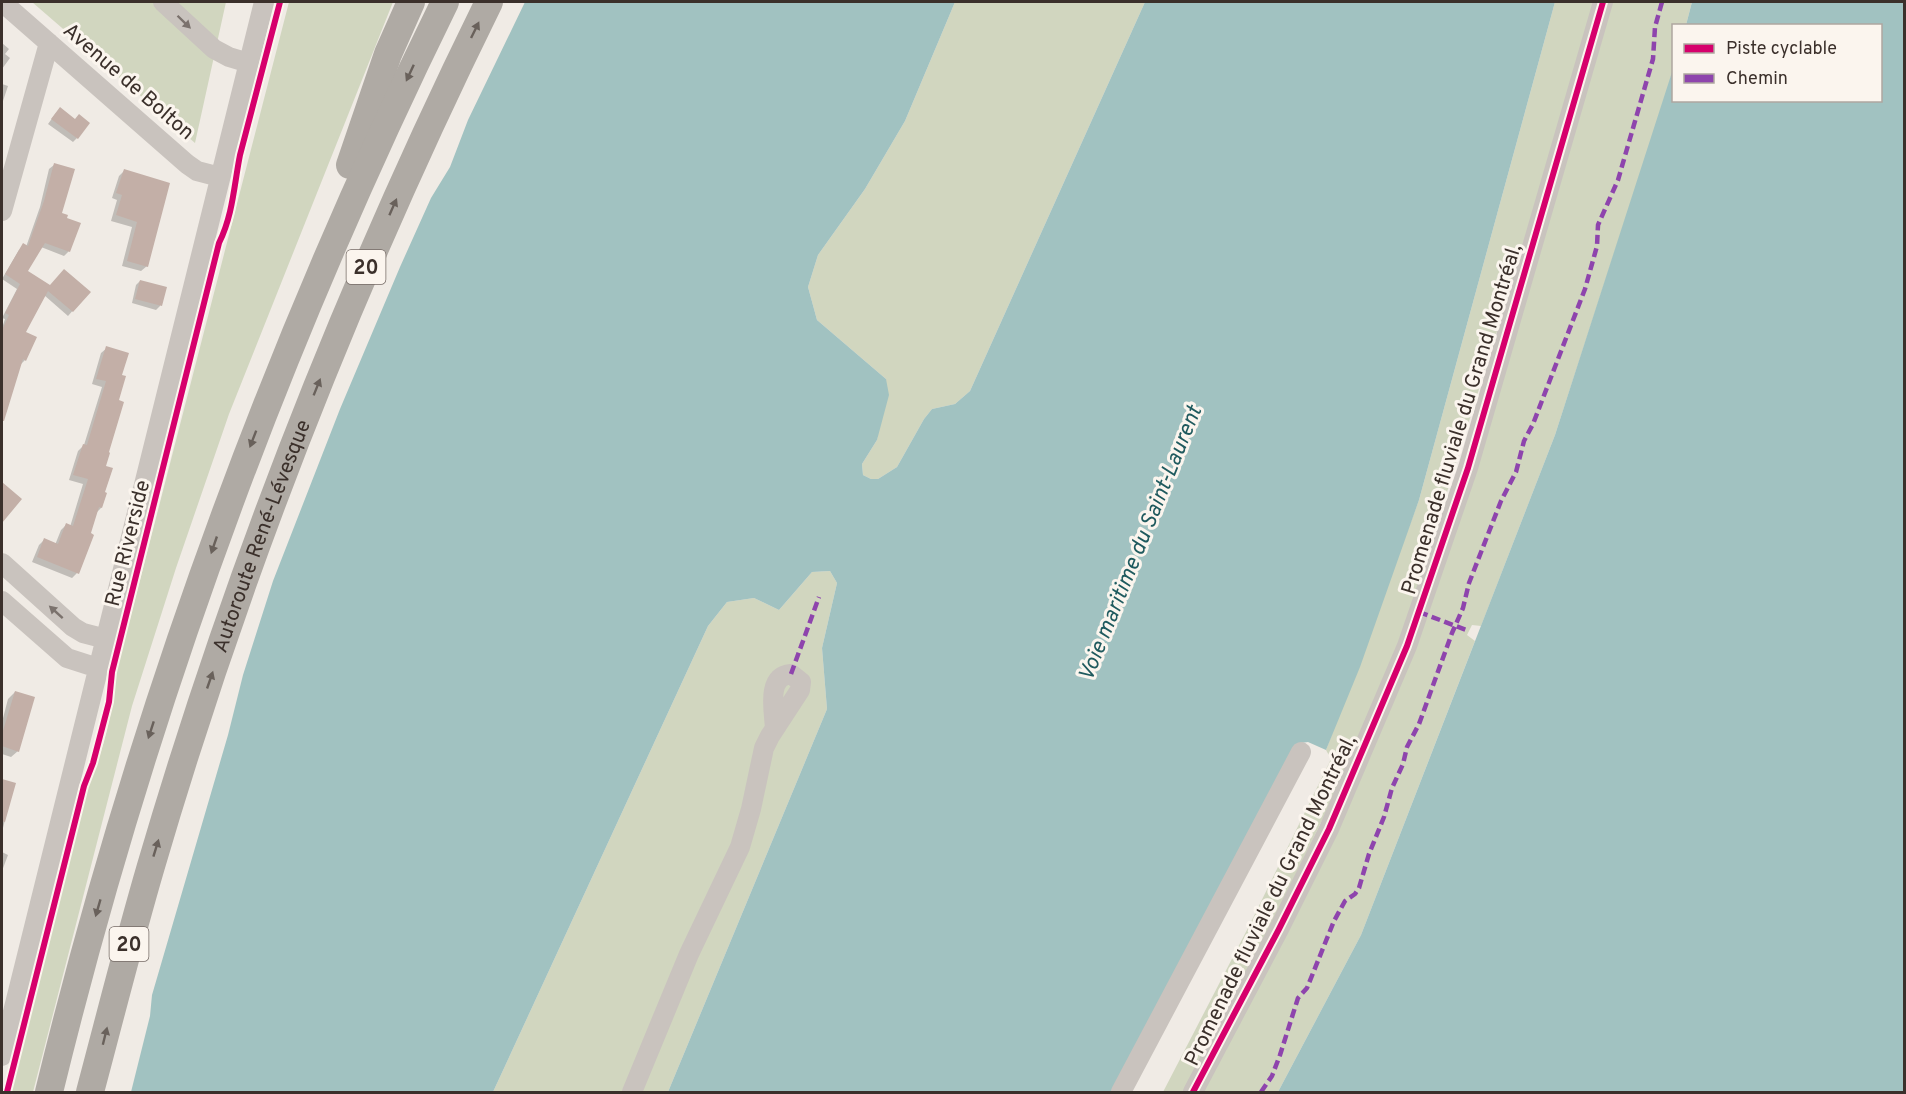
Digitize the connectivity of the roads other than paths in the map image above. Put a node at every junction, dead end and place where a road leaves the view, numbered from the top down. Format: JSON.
{"nodes":[{"id":1,"x":2,"y":2,"type":"edge"},
{"id":2,"x":164,"y":2,"type":"edge"},
{"id":3,"x":264,"y":2,"type":"edge"},
{"id":4,"x":411,"y":2,"type":"edge"},
{"id":5,"x":445,"y":2,"type":"edge"},
{"id":6,"x":489,"y":2,"type":"edge"},
{"id":7,"x":1603,"y":2,"type":"edge"},
{"id":8,"x":49,"y":43,"type":"junction"},
{"id":9,"x":249,"y":63,"type":"junction"},
{"id":10,"x":220,"y":177,"type":"junction"},
{"id":11,"x":2,"y":211,"type":"edge"},
{"id":12,"x":290,"y":346,"type":"junction"},
{"id":13,"x":2,"y":563,"type":"edge"},
{"id":14,"x":2,"y":601,"type":"edge"},
{"id":15,"x":106,"y":639,"type":"junction"},
{"id":16,"x":98,"y":668,"type":"junction"},
{"id":17,"x":775,"y":728,"type":"dead end"},
{"id":18,"x":1300,"y":752,"type":"dead end"},
{"id":19,"x":2,"y":1056,"type":"edge"},
{"id":20,"x":49,"y":1092,"type":"edge"},
{"id":21,"x":90,"y":1092,"type":"edge"},
{"id":22,"x":632,"y":1092,"type":"edge"},
{"id":23,"x":1121,"y":1092,"type":"edge"},
{"id":24,"x":1193,"y":1092,"type":"edge"}],
"edges":[{"from":1,"to":8,"type":"street","name":"Avenue de Bolton"},
{"from":2,"to":9,"type":"street","one_way":true},
{"from":3,"to":9,"type":"street","name":"Rue Riverside"},
{"from":4,"to":12,"type":"highway"},
{"from":5,"to":12,"type":"highway","name":"Autoroute René-Lévesque","number":"20","one_way":true},
{"from":21,"to":6,"type":"highway","name":"Autoroute René-Lévesque","number":"20","one_way":true},
{"from":7,"to":24,"type":"street","name":"Promenade fluviale du Grand Montréal,"},
{"from":8,"to":10,"type":"street","name":"Avenue de Bolton"},
{"from":8,"to":11,"type":"street"},
{"from":9,"to":10,"type":"street","name":"Rue Riverside"},
{"from":10,"to":15,"type":"street","name":"Rue Riverside"},
{"from":12,"to":20,"type":"highway","name":"Autoroute René-Lévesque","number":"20","one_way":true},
{"from":15,"to":13,"type":"street","one_way":true},
{"from":14,"to":16,"type":"street"},
{"from":15,"to":16,"type":"street","name":"Rue Riverside"},
{"from":16,"to":19,"type":"street","name":"Rue Riverside"},
{"from":17,"to":22,"type":"street"},
{"from":18,"to":23,"type":"street"}]}
